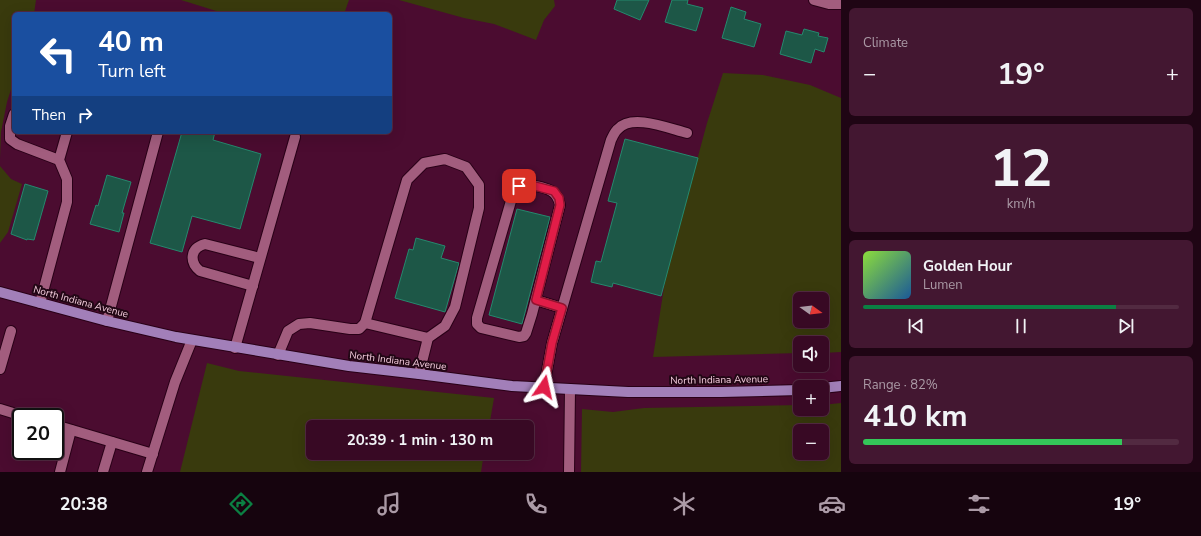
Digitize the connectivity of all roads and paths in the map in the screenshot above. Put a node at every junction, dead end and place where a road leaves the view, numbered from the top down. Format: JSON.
{"nodes":[{"id":1,"x":814,"y":0,"type":"edge"},
{"id":2,"x":841,"y":4,"type":"edge"},
{"id":3,"x":12,"y":120,"type":"edge"},
{"id":4,"x":687,"y":133,"type":"dead end"},
{"id":5,"x":66,"y":134,"type":"edge"},
{"id":6,"x":157,"y":134,"type":"edge"},
{"id":7,"x":295,"y":137,"type":"dead end"},
{"id":8,"x":59,"y":160,"type":"junction"},
{"id":9,"x":260,"y":258,"type":"junction"},
{"id":10,"x":252,"y":286,"type":"junction"},
{"id":11,"x":0,"y":292,"type":"edge"},
{"id":12,"x":536,"y":300,"type":"junction"},
{"id":13,"x":40,"y":303,"type":"junction"},
{"id":14,"x":562,"y":308,"type":"junction"},
{"id":15,"x":107,"y":321,"type":"junction"},
{"id":16,"x":365,"y":323,"type":"junction"},
{"id":17,"x":11,"y":330,"type":"dead end"},
{"id":18,"x":428,"y":338,"type":"junction"},
{"id":19,"x":192,"y":340,"type":"junction"},
{"id":20,"x":235,"y":348,"type":"junction"},
{"id":21,"x":278,"y":355,"type":"junction"},
{"id":22,"x":0,"y":369,"type":"edge"},
{"id":23,"x":419,"y":374,"type":"junction"},
{"id":24,"x":841,"y":386,"type":"edge"},
{"id":25,"x":544,"y":387,"type":"junction"},
{"id":26,"x":829,"y":387,"type":"edge"},
{"id":27,"x":570,"y":389,"type":"junction"},
{"id":28,"x":793,"y":390,"type":"edge"},
{"id":29,"x":0,"y":409,"type":"edge"},
{"id":30,"x":12,"y":413,"type":"edge"},
{"id":31,"x":64,"y":428,"type":"edge"},
{"id":32,"x":71,"y":430,"type":"junction"},
{"id":33,"x":112,"y":442,"type":"junction"},
{"id":34,"x":153,"y":454,"type":"junction"},
{"id":35,"x":60,"y":472,"type":"edge"},
{"id":36,"x":103,"y":472,"type":"edge"},
{"id":37,"x":147,"y":472,"type":"edge"},
{"id":38,"x":569,"y":472,"type":"edge"}],
"edges":[{"from":1,"to":2,"type":"street"},
{"from":3,"to":8,"type":"street"},
{"from":4,"to":14,"type":"street"},
{"from":5,"to":8,"type":"street"},
{"from":6,"to":15,"type":"street"},
{"from":7,"to":9,"type":"street"},
{"from":8,"to":13,"type":"street"},
{"from":9,"to":10,"type":"street"},
{"from":9,"to":10,"type":"street"},
{"from":10,"to":20,"type":"street"},
{"from":11,"to":13,"type":"main road","name":"North Indiana Avenue"},
{"from":12,"to":12,"type":"street"},
{"from":12,"to":14,"type":"street"},
{"from":13,"to":15,"type":"main road","name":"North Indiana Avenue"},
{"from":14,"to":25,"type":"street"},
{"from":15,"to":19,"type":"main road","name":"North Indiana Avenue"},
{"from":16,"to":18,"type":"street"},
{"from":16,"to":18,"type":"street"},
{"from":16,"to":21,"type":"street"},
{"from":17,"to":22,"type":"street"},
{"from":18,"to":23,"type":"street"},
{"from":19,"to":20,"type":"main road","name":"North Indiana Avenue"},
{"from":19,"to":34,"type":"street"},
{"from":20,"to":21,"type":"main road","name":"North Indiana Avenue"},
{"from":21,"to":23,"type":"main road","name":"North Indiana Avenue"},
{"from":23,"to":25,"type":"main road","name":"North Indiana Avenue"},
{"from":24,"to":26,"type":"main road"},
{"from":25,"to":27,"type":"main road","name":"North Indiana Avenue"},
{"from":27,"to":28,"type":"main road","name":"North Indiana Avenue"},
{"from":27,"to":38,"type":"street"},
{"from":29,"to":30,"type":"street"},
{"from":31,"to":32,"type":"street"},
{"from":32,"to":33,"type":"street"},
{"from":32,"to":35,"type":"street"},
{"from":33,"to":34,"type":"street"},
{"from":33,"to":36,"type":"street"},
{"from":34,"to":37,"type":"street"}]}
